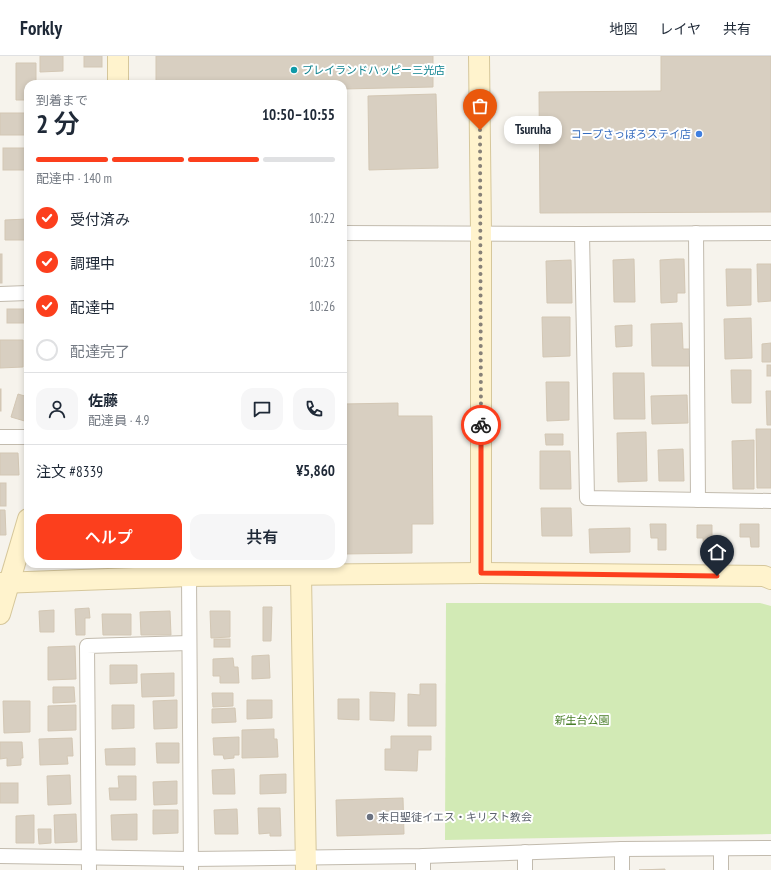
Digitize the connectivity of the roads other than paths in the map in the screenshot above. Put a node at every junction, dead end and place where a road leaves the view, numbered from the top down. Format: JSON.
{"nodes":[{"id":1,"x":118,"y":56,"type":"edge"},
{"id":2,"x":479,"y":56,"type":"edge"},
{"id":3,"x":118,"y":80,"type":"edge"},
{"id":4,"x":347,"y":233,"type":"edge"},
{"id":5,"x":481,"y":233,"type":"junction"},
{"id":6,"x":696,"y":233,"type":"junction"},
{"id":7,"x":771,"y":233,"type":"edge"},
{"id":8,"x":582,"y":234,"type":"junction"},
{"id":9,"x":24,"y":293,"type":"edge"},
{"id":10,"x":0,"y":294,"type":"edge"},
{"id":11,"x":24,"y":436,"type":"edge"},
{"id":12,"x":0,"y":437,"type":"edge"},
{"id":13,"x":698,"y":500,"type":"junction"},
{"id":14,"x":771,"y":501,"type":"edge"},
{"id":15,"x":24,"y":530,"type":"edge"},
{"id":16,"x":481,"y":573,"type":"junction"},
{"id":17,"x":301,"y":575,"type":"junction"},
{"id":18,"x":189,"y":576,"type":"junction"},
{"id":19,"x":771,"y":579,"type":"edge"},
{"id":20,"x":4,"y":583,"type":"edge"},
{"id":21,"x":0,"y":614,"type":"edge"},
{"id":22,"x":189,"y":644,"type":"junction"},
{"id":23,"x":771,"y":848,"type":"edge"},
{"id":24,"x":622,"y":849,"type":"junction"},
{"id":25,"x":720,"y":849,"type":"junction"},
{"id":26,"x":525,"y":852,"type":"junction"},
{"id":27,"x":0,"y":856,"type":"edge"},
{"id":28,"x":423,"y":856,"type":"junction"},
{"id":29,"x":89,"y":864,"type":"edge"},
{"id":30,"x":191,"y":864,"type":"edge"},
{"id":31,"x":306,"y":864,"type":"edge"},
{"id":32,"x":423,"y":870,"type":"edge"},
{"id":33,"x":525,"y":870,"type":"edge"},
{"id":34,"x":622,"y":870,"type":"edge"},
{"id":35,"x":721,"y":870,"type":"edge"}],
"edges":[{"from":1,"to":3,"type":"street"},
{"from":2,"to":5,"type":"street"},
{"from":4,"to":5,"type":"street"},
{"from":5,"to":8,"type":"street"},
{"from":5,"to":16,"type":"street"},
{"from":6,"to":7,"type":"street"},
{"from":6,"to":8,"type":"street"},
{"from":6,"to":13,"type":"street"},
{"from":8,"to":13,"type":"street"},
{"from":9,"to":10,"type":"street"},
{"from":11,"to":12,"type":"street"},
{"from":13,"to":14,"type":"street"},
{"from":15,"to":20,"type":"street"},
{"from":16,"to":17,"type":"street"},
{"from":16,"to":19,"type":"street"},
{"from":17,"to":18,"type":"street"},
{"from":17,"to":31,"type":"street"},
{"from":18,"to":20,"type":"street"},
{"from":18,"to":22,"type":"street"},
{"from":20,"to":21,"type":"street"},
{"from":22,"to":29,"type":"street"},
{"from":22,"to":30,"type":"street"},
{"from":23,"to":25,"type":"street"},
{"from":24,"to":25,"type":"street"},
{"from":24,"to":26,"type":"street"},
{"from":24,"to":34,"type":"street"},
{"from":25,"to":35,"type":"street"},
{"from":26,"to":28,"type":"street"},
{"from":26,"to":33,"type":"street"},
{"from":27,"to":29,"type":"street"},
{"from":28,"to":31,"type":"street"},
{"from":28,"to":32,"type":"street"},
{"from":29,"to":30,"type":"street"},
{"from":30,"to":31,"type":"street"}]}
